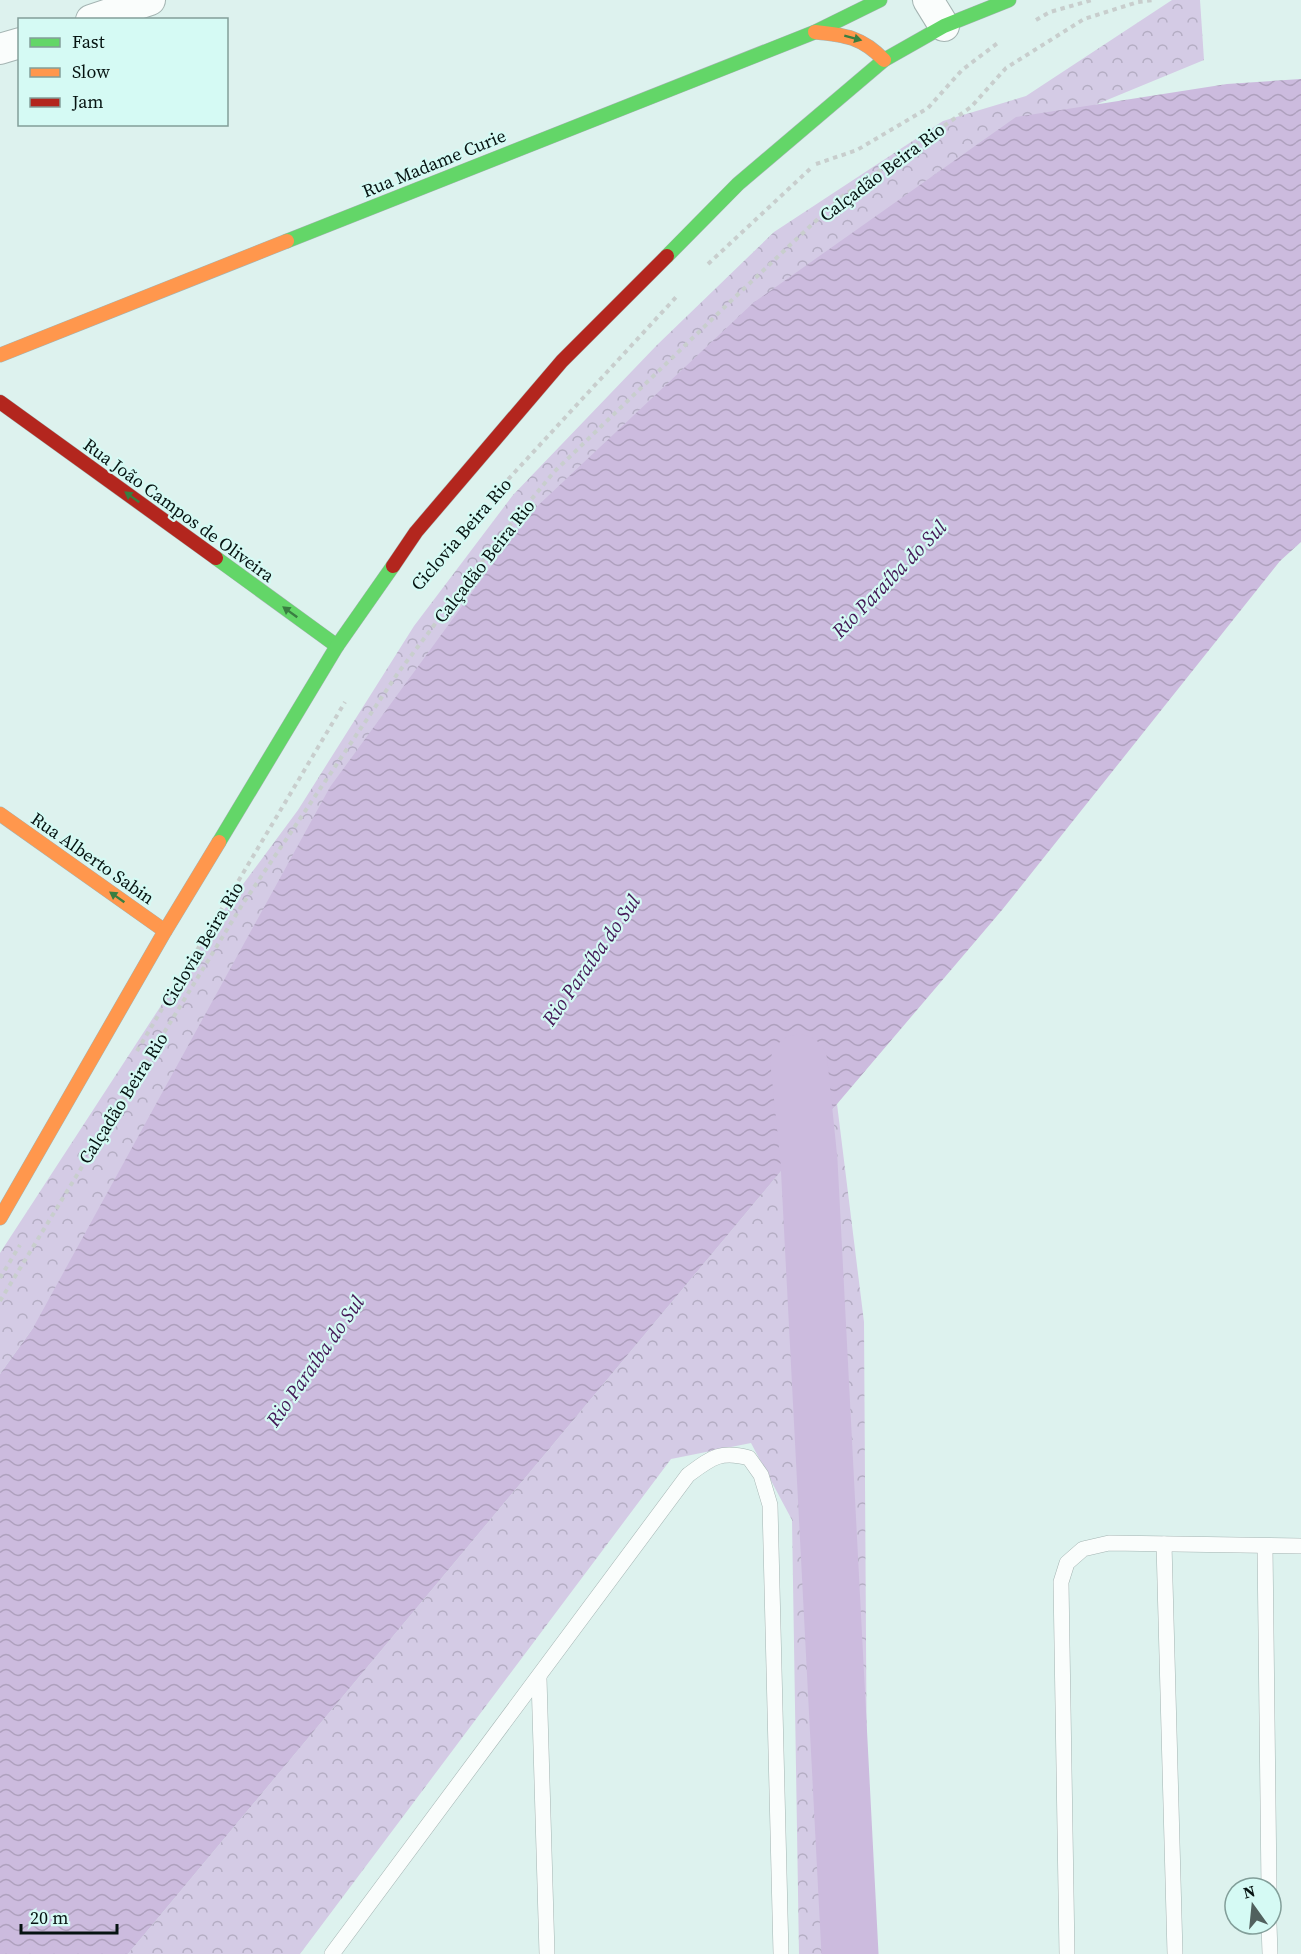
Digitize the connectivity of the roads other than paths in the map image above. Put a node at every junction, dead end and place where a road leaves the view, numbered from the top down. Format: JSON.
{"nodes":[{"id":1,"x":150,"y":0,"type":"edge"},
{"id":2,"x":880,"y":0,"type":"edge"},
{"id":3,"x":928,"y":0,"type":"edge"},
{"id":4,"x":1009,"y":0,"type":"edge"},
{"id":5,"x":97,"y":18,"type":"edge"},
{"id":6,"x":944,"y":26,"type":"junction"},
{"id":7,"x":815,"y":32,"type":"junction"},
{"id":8,"x":18,"y":44,"type":"edge"},
{"id":9,"x":0,"y":49,"type":"edge"},
{"id":10,"x":884,"y":60,"type":"junction"},
{"id":11,"x":0,"y":355,"type":"edge"},
{"id":12,"x":0,"y":402,"type":"edge"},
{"id":13,"x":337,"y":646,"type":"junction"},
{"id":14,"x":0,"y":814,"type":"edge"},
{"id":15,"x":165,"y":931,"type":"junction"},
{"id":16,"x":0,"y":1218,"type":"edge"},
{"id":17,"x":1164,"y":1544,"type":"junction"},
{"id":18,"x":1265,"y":1546,"type":"junction"},
{"id":19,"x":1301,"y":1546,"type":"edge"},
{"id":20,"x":539,"y":1678,"type":"junction"},
{"id":21,"x":1269,"y":1876,"type":"edge"},
{"id":22,"x":1269,"y":1936,"type":"edge"},
{"id":23,"x":332,"y":1954,"type":"edge"},
{"id":24,"x":547,"y":1954,"type":"edge"},
{"id":25,"x":781,"y":1954,"type":"edge"},
{"id":26,"x":1067,"y":1954,"type":"edge"},
{"id":27,"x":1175,"y":1954,"type":"edge"},
{"id":28,"x":1270,"y":1954,"type":"edge"}],
"edges":[{"from":1,"to":5,"type":"street"},
{"from":2,"to":7,"type":"main road","name":"Rua Madame Curie"},
{"from":3,"to":6,"type":"street"},
{"from":4,"to":6,"type":"main road"},
{"from":6,"to":10,"type":"main road"},
{"from":7,"to":10,"type":"main road","one_way":true},
{"from":7,"to":11,"type":"main road","name":"Rua Madame Curie"},
{"from":8,"to":9,"type":"street"},
{"from":10,"to":13,"type":"main road"},
{"from":13,"to":12,"type":"main road","name":"Rua João Campos de Oliveira","one_way":true},
{"from":13,"to":15,"type":"main road"},
{"from":15,"to":14,"type":"main road","name":"Rua Alberto Sabin","one_way":true},
{"from":15,"to":16,"type":"main road"},
{"from":17,"to":18,"type":"lane"},
{"from":17,"to":26,"type":"lane"},
{"from":17,"to":27,"type":"lane"},
{"from":18,"to":19,"type":"lane"},
{"from":18,"to":21,"type":"lane"},
{"from":20,"to":23,"type":"lane"},
{"from":20,"to":24,"type":"lane"},
{"from":20,"to":25,"type":"lane"},
{"from":22,"to":28,"type":"lane"}]}
